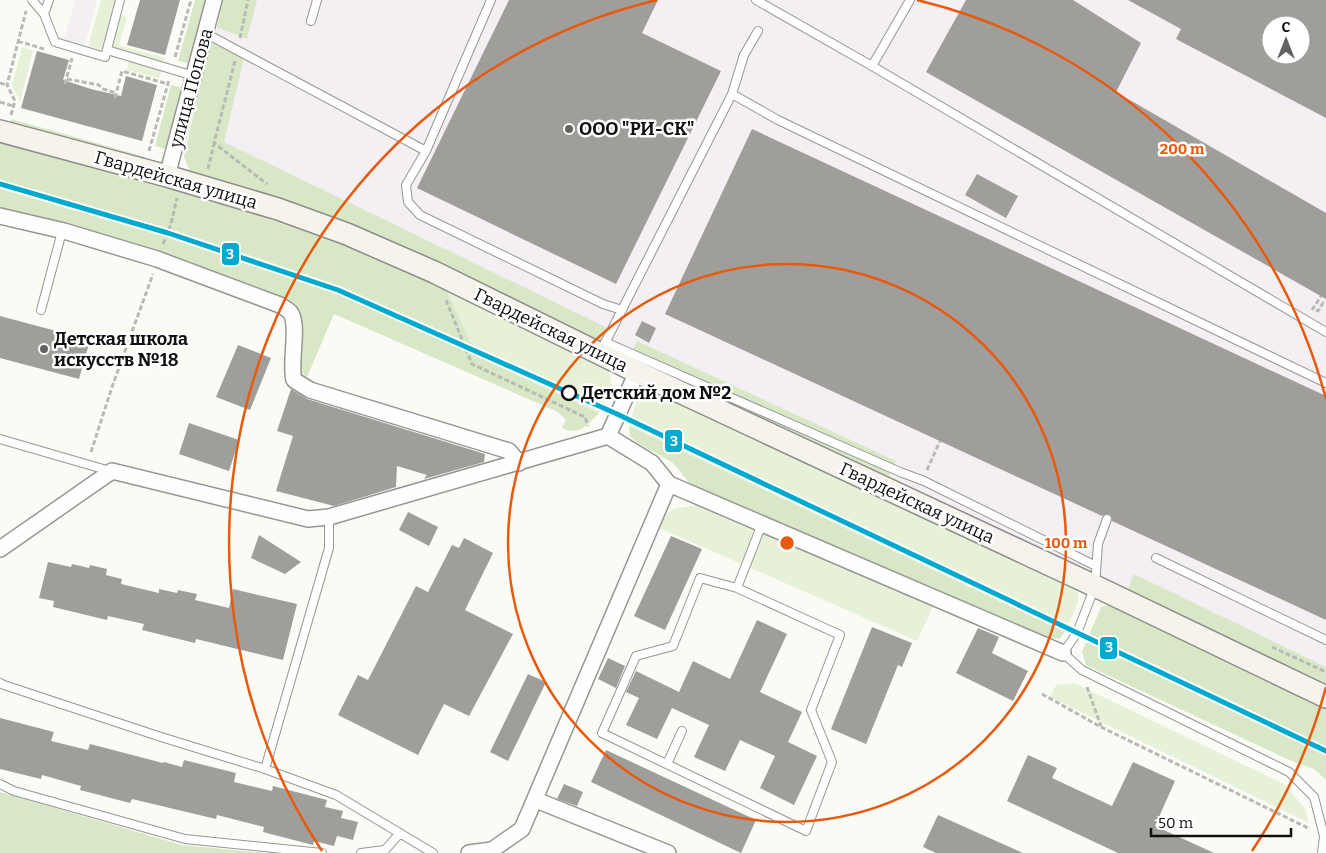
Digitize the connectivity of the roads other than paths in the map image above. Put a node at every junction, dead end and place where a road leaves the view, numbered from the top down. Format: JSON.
{"nodes":[{"id":1,"x":32,"y":0,"type":"edge"},
{"id":2,"x":49,"y":0,"type":"edge"},
{"id":3,"x":120,"y":0,"type":"edge"},
{"id":4,"x":214,"y":0,"type":"edge"},
{"id":5,"x":317,"y":0,"type":"edge"},
{"id":6,"x":491,"y":0,"type":"edge"},
{"id":7,"x":756,"y":0,"type":"edge"},
{"id":8,"x":910,"y":0,"type":"edge"},
{"id":9,"x":44,"y":14,"type":"junction"},
{"id":10,"x":311,"y":21,"type":"dead end"},
{"id":11,"x":758,"y":32,"type":"dead end"},
{"id":12,"x":205,"y":33,"type":"junction"},
{"id":13,"x":107,"y":50,"type":"junction"},
{"id":14,"x":872,"y":66,"type":"junction"},
{"id":15,"x":194,"y":76,"type":"junction"},
{"id":16,"x":732,"y":94,"type":"junction"},
{"id":17,"x":6,"y":124,"type":"edge"},
{"id":18,"x":426,"y":151,"type":"junction"},
{"id":19,"x":174,"y":178,"type":"junction"},
{"id":20,"x":0,"y":216,"type":"edge"},
{"id":21,"x":64,"y":231,"type":"junction"},
{"id":22,"x":41,"y":310,"type":"dead end"},
{"id":23,"x":622,"y":310,"type":"junction"},
{"id":24,"x":1326,"y":332,"type":"edge"},
{"id":25,"x":603,"y":348,"type":"junction"},
{"id":26,"x":637,"y":372,"type":"junction"},
{"id":27,"x":1326,"y":383,"type":"edge"},
{"id":28,"x":608,"y":436,"type":"junction"},
{"id":29,"x":0,"y":439,"type":"edge"},
{"id":30,"x":520,"y":463,"type":"junction"},
{"id":31,"x":112,"y":471,"type":"junction"},
{"id":32,"x":670,"y":484,"type":"junction"},
{"id":33,"x":329,"y":518,"type":"junction"},
{"id":34,"x":1107,"y":519,"type":"dead end"},
{"id":35,"x":762,"y":524,"type":"junction"},
{"id":36,"x":0,"y":549,"type":"edge"},
{"id":37,"x":1156,"y":558,"type":"dead end"},
{"id":38,"x":1096,"y":576,"type":"junction"},
{"id":39,"x":737,"y":588,"type":"junction"},
{"id":40,"x":1326,"y":640,"type":"edge"},
{"id":41,"x":1063,"y":653,"type":"junction"},
{"id":42,"x":1,"y":685,"type":"edge"},
{"id":43,"x":1326,"y":697,"type":"edge"},
{"id":44,"x":682,"y":731,"type":"dead end"},
{"id":45,"x":667,"y":764,"type":"junction"},
{"id":46,"x":265,"y":768,"type":"junction"},
{"id":47,"x":0,"y":784,"type":"edge"},
{"id":48,"x":536,"y":800,"type":"junction"},
{"id":49,"x":400,"y":833,"type":"junction"},
{"id":50,"x":322,"y":853,"type":"edge"},
{"id":51,"x":361,"y":853,"type":"edge"},
{"id":52,"x":433,"y":853,"type":"edge"},
{"id":53,"x":469,"y":853,"type":"edge"},
{"id":54,"x":668,"y":853,"type":"edge"},
{"id":55,"x":1322,"y":853,"type":"edge"}],
"edges":[{"from":1,"to":9,"type":"lane"},
{"from":2,"to":9,"type":"lane"},
{"from":3,"to":13,"type":"lane"},
{"from":4,"to":12,"type":"street","name":"улица Попова"},
{"from":5,"to":10,"type":"lane"},
{"from":6,"to":18,"type":"lane"},
{"from":7,"to":14,"type":"lane"},
{"from":8,"to":14,"type":"lane"},
{"from":9,"to":13,"type":"lane"},
{"from":11,"to":16,"type":"lane"},
{"from":12,"to":15,"type":"street","name":"улица Попова"},
{"from":12,"to":18,"type":"lane"},
{"from":13,"to":15,"type":"lane"},
{"from":14,"to":24,"type":"lane"},
{"from":15,"to":19,"type":"street","name":"улица Попова"},
{"from":16,"to":23,"type":"lane"},
{"from":16,"to":27,"type":"lane"},
{"from":17,"to":19,"type":"street","name":"Гвардейская улица"},
{"from":18,"to":23,"type":"lane"},
{"from":19,"to":25,"type":"street","name":"Гвардейская улица"},
{"from":20,"to":21,"type":"street"},
{"from":21,"to":22,"type":"lane"},
{"from":21,"to":30,"type":"street"},
{"from":23,"to":25,"type":"lane"},
{"from":25,"to":26,"type":"street","name":"Гвардейская улица"},
{"from":25,"to":38,"type":"lane"},
{"from":26,"to":28,"type":"street"},
{"from":26,"to":38,"type":"street","name":"Гвардейская улица"},
{"from":28,"to":30,"type":"street"},
{"from":28,"to":32,"type":"street"},
{"from":29,"to":31,"type":"lane"},
{"from":30,"to":33,"type":"street"},
{"from":31,"to":33,"type":"street"},
{"from":31,"to":36,"type":"street"},
{"from":32,"to":35,"type":"street"},
{"from":32,"to":48,"type":"street"},
{"from":33,"to":46,"type":"lane"},
{"from":34,"to":38,"type":"lane"},
{"from":35,"to":39,"type":"lane"},
{"from":35,"to":41,"type":"street"},
{"from":37,"to":40,"type":"lane"},
{"from":38,"to":41,"type":"lane"},
{"from":38,"to":43,"type":"street","name":"Гвардейская улица"},
{"from":39,"to":45,"type":"lane"},
{"from":39,"to":45,"type":"lane"},
{"from":41,"to":55,"type":"lane"},
{"from":42,"to":46,"type":"lane"},
{"from":44,"to":45,"type":"lane"},
{"from":46,"to":49,"type":"lane"},
{"from":47,"to":50,"type":"lane"},
{"from":48,"to":53,"type":"street"},
{"from":48,"to":54,"type":"street"},
{"from":49,"to":51,"type":"lane"},
{"from":49,"to":52,"type":"lane"}]}
